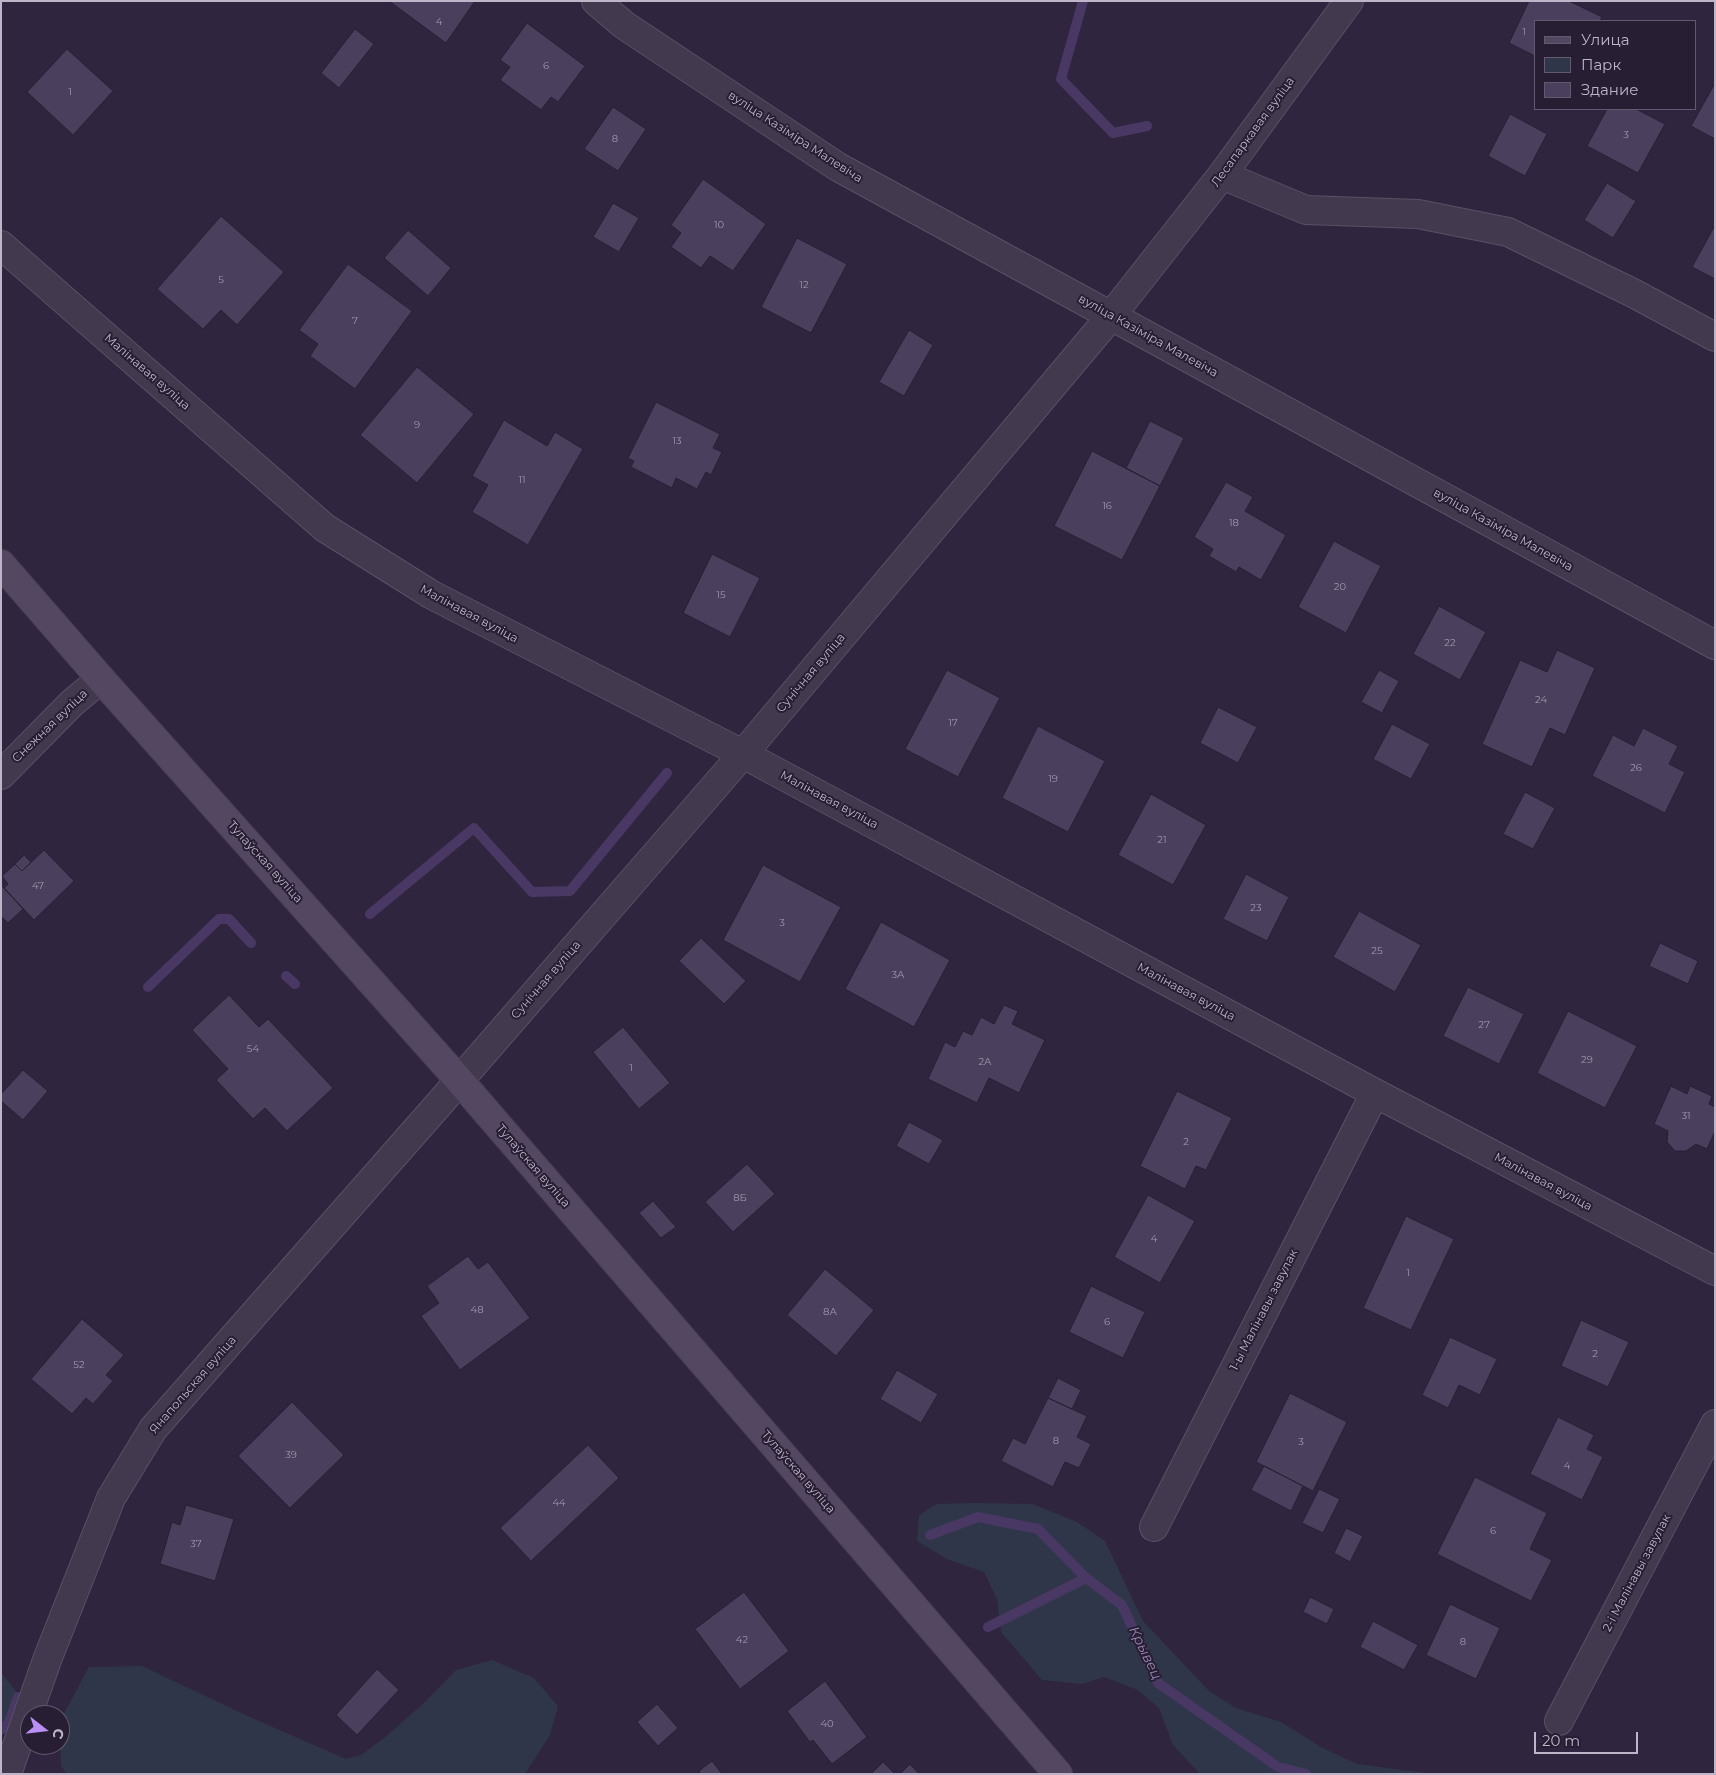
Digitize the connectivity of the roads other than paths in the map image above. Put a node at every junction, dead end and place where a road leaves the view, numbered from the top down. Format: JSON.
{"nodes":[{"id":1,"x":596,"y":1,"type":"edge"},
{"id":2,"x":1348,"y":1,"type":"edge"},
{"id":3,"x":1222,"y":175,"type":"junction"},
{"id":4,"x":1,"y":245,"type":"edge"},
{"id":5,"x":1155,"y":261,"type":"joint"},
{"id":6,"x":1110,"y":316,"type":"junction"},
{"id":7,"x":1715,"y":337,"type":"edge"},
{"id":8,"x":1,"y":564,"type":"edge"},
{"id":9,"x":1715,"y":645,"type":"edge"},
{"id":10,"x":101,"y":679,"type":"junction"},
{"id":11,"x":743,"y":754,"type":"junction"},
{"id":12,"x":1,"y":775,"type":"edge"},
{"id":13,"x":459,"y":1080,"type":"junction"},
{"id":14,"x":1375,"y":1093,"type":"junction"},
{"id":15,"x":1715,"y":1271,"type":"edge"},
{"id":16,"x":1715,"y":1424,"type":"edge"},
{"id":17,"x":1154,"y":1527,"type":"dead end"},
{"id":18,"x":1559,"y":1722,"type":"dead end"},
{"id":19,"x":7,"y":1774,"type":"edge"},
{"id":20,"x":1058,"y":1774,"type":"edge"}],
"edges":[{"from":1,"to":6,"type":"street","name":"вуліца Казіміра Малевіча"},
{"from":2,"to":3,"type":"street","name":"Лесапаркавая вуліца"},
{"from":3,"to":5,"type":"street","name":"Лесапаркавая вуліца"},
{"from":3,"to":7,"type":"street"},
{"from":4,"to":11,"type":"street","name":"Малінавая вуліца"},
{"from":5,"to":6,"type":"street","name":"Сунічная вуліца"},
{"from":6,"to":9,"type":"street","name":"вуліца Казіміра Малевіча"},
{"from":6,"to":11,"type":"street","name":"Сунічная вуліца"},
{"from":8,"to":10,"type":"main road","name":"Тулаўская вуліца"},
{"from":10,"to":12,"type":"street","name":"Снежная вуліца"},
{"from":10,"to":13,"type":"main road","name":"Тулаўская вуліца"},
{"from":11,"to":13,"type":"street","name":"Сунічная вуліца"},
{"from":11,"to":14,"type":"street","name":"Малінавая вуліца"},
{"from":13,"to":19,"type":"street","name":"Янапольская вуліца"},
{"from":13,"to":20,"type":"main road","name":"Тулаўская вуліца"},
{"from":14,"to":15,"type":"street","name":"Малінавая вуліца"},
{"from":14,"to":17,"type":"street","name":"1-ы Малінавы завулак"},
{"from":16,"to":18,"type":"street","name":"2-і Малінавы завулак"}]}
